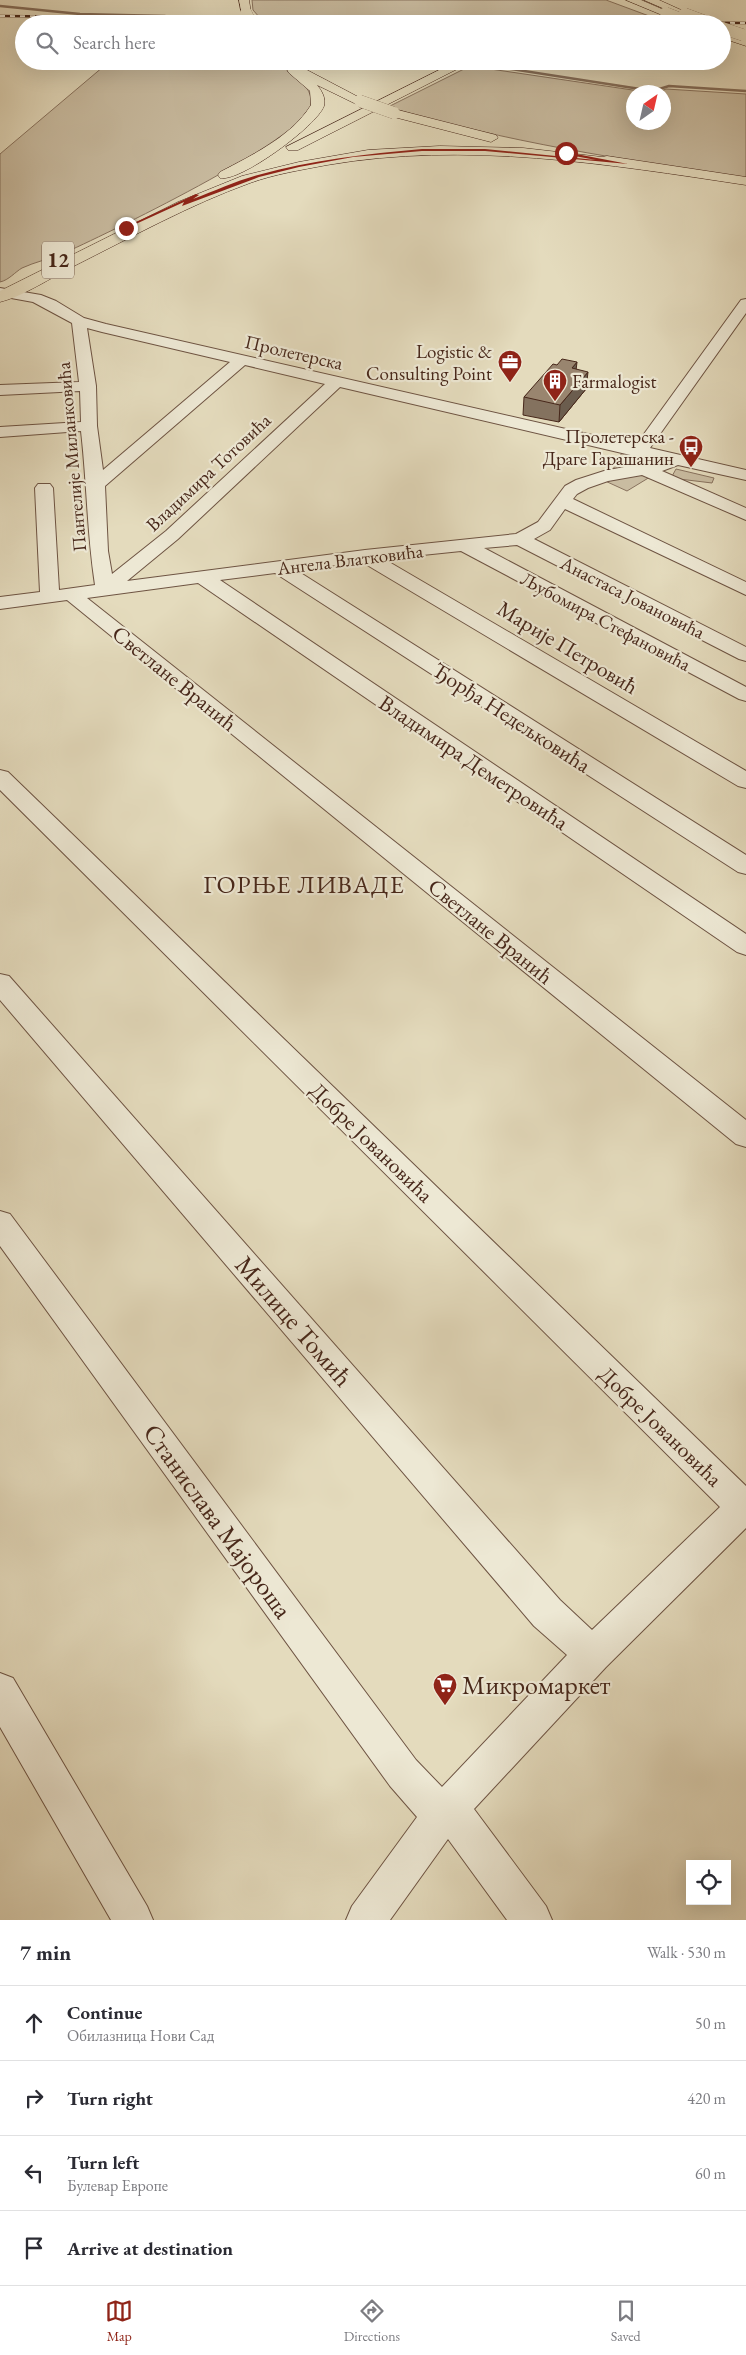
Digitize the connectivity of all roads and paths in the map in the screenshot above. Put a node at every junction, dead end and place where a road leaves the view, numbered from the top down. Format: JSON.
{"nodes":[{"id":1,"x":244,"y":0,"type":"edge"},
{"id":2,"x":617,"y":0,"type":"edge"},
{"id":3,"x":631,"y":0,"type":"edge"},
{"id":4,"x":649,"y":0,"type":"edge"},
{"id":5,"x":247,"y":15,"type":"edge"},
{"id":6,"x":656,"y":15,"type":"edge"},
{"id":7,"x":671,"y":15,"type":"edge"},
{"id":8,"x":688,"y":15,"type":"edge"},
{"id":9,"x":731,"y":35,"type":"edge"},
{"id":10,"x":745,"y":36,"type":"edge"},
{"id":11,"x":731,"y":39,"type":"edge"},
{"id":12,"x":746,"y":49,"type":"edge"},
{"id":13,"x":291,"y":70,"type":"edge"},
{"id":14,"x":300,"y":70,"type":"edge"},
{"id":15,"x":449,"y":70,"type":"edge"},
{"id":16,"x":626,"y":164,"type":"junction"},
{"id":17,"x":746,"y":182,"type":"edge"},
{"id":18,"x":180,"y":204,"type":"junction"},
{"id":19,"x":2,"y":292,"type":"edge"},
{"id":20,"x":746,"y":304,"type":"edge"},
{"id":21,"x":74,"y":318,"type":"junction"},
{"id":22,"x":242,"y":360,"type":"junction"},
{"id":23,"x":336,"y":382,"type":"junction"},
{"id":24,"x":88,"y":386,"type":"junction"},
{"id":25,"x":0,"y":390,"type":"edge"},
{"id":26,"x":89,"y":426,"type":"junction"},
{"id":27,"x":0,"y":432,"type":"edge"},
{"id":28,"x":639,"y":452,"type":"junction"},
{"id":29,"x":675,"y":460,"type":"junction"},
{"id":30,"x":645,"y":470,"type":"junction"},
{"id":31,"x":746,"y":475,"type":"edge"},
{"id":32,"x":96,"y":485,"type":"junction"},
{"id":33,"x":44,"y":488,"type":"dead end"},
{"id":34,"x":564,"y":502,"type":"junction"},
{"id":35,"x":746,"y":515,"type":"edge"},
{"id":36,"x":520,"y":539,"type":"junction"},
{"id":37,"x":466,"y":546,"type":"junction"},
{"id":38,"x":364,"y":556,"type":"junction"},
{"id":39,"x":278,"y":567,"type":"junction"},
{"id":40,"x":202,"y":577,"type":"junction"},
{"id":41,"x":105,"y":589,"type":"junction"},
{"id":42,"x":746,"y":589,"type":"edge"},
{"id":43,"x":61,"y":596,"type":"junction"},
{"id":44,"x":0,"y":604,"type":"edge"},
{"id":45,"x":746,"y":655,"type":"edge"},
{"id":46,"x":746,"y":695,"type":"edge"},
{"id":47,"x":0,"y":778,"type":"edge"},
{"id":48,"x":746,"y":781,"type":"edge"},
{"id":49,"x":746,"y":866,"type":"edge"},
{"id":50,"x":746,"y":946,"type":"edge"},
{"id":51,"x":0,"y":983,"type":"edge"},
{"id":52,"x":746,"y":1136,"type":"edge"},
{"id":53,"x":0,"y":1223,"type":"edge"},
{"id":54,"x":745,"y":1506,"type":"edge"},
{"id":55,"x":593,"y":1654,"type":"junction"},
{"id":56,"x":0,"y":1691,"type":"edge"},
{"id":57,"x":446,"y":1811,"type":"junction"},
{"id":58,"x":133,"y":1920,"type":"edge"},
{"id":59,"x":366,"y":1920,"type":"edge"},
{"id":60,"x":532,"y":1920,"type":"edge"}],
"edges":[{"from":1,"to":5,"type":"main road"},
{"from":2,"to":6,"type":"main road"},
{"from":3,"to":7,"type":"main road","bridge":true},
{"from":4,"to":8,"type":"main road","bridge":true},
{"from":9,"to":10,"type":"main road"},
{"from":11,"to":12,"type":"main road"},
{"from":13,"to":18,"type":"main road"},
{"from":14,"to":16,"type":"main road","bridge":true},
{"from":15,"to":18,"type":"main road"},
{"from":16,"to":17,"type":"main road"},
{"from":16,"to":18,"type":"main road"},
{"from":18,"to":19,"type":"main road","number":"12"},
{"from":19,"to":21,"type":"street","name":"Пролетерска"},
{"from":20,"to":28,"type":"street"},
{"from":21,"to":22,"type":"street","name":"Пролетерска"},
{"from":21,"to":24,"type":"street","name":"Пантелије Миланковића"},
{"from":22,"to":23,"type":"street","name":"Пролетерска"},
{"from":22,"to":32,"type":"street"},
{"from":23,"to":28,"type":"street","name":"Пролетерска"},
{"from":23,"to":41,"type":"street","name":"Владимира Тотовића"},
{"from":24,"to":25,"type":"street"},
{"from":24,"to":26,"type":"street","name":"Пантелије Миланковића"},
{"from":26,"to":27,"type":"street"},
{"from":26,"to":32,"type":"street","name":"Пантелије Миланковића"},
{"from":28,"to":29,"type":"street","name":"Пролетерска"},
{"from":29,"to":30,"type":"street","name":"Ангела Влатковића"},
{"from":29,"to":31,"type":"street","name":"Пролетерска"},
{"from":30,"to":34,"type":"street","name":"Ангела Влатковића"},
{"from":30,"to":35,"type":"street"},
{"from":32,"to":41,"type":"street","name":"Пантелије Миланковића"},
{"from":33,"to":43,"type":"street"},
{"from":34,"to":36,"type":"street","name":"Ангела Влатковића"},
{"from":34,"to":42,"type":"street"},
{"from":36,"to":37,"type":"street","name":"Ангела Влатковића"},
{"from":36,"to":45,"type":"street","name":"Анастаса Јовановића"},
{"from":37,"to":38,"type":"street","name":"Ангела Влатковића"},
{"from":37,"to":46,"type":"street","name":"Љубомира Стефановића"},
{"from":38,"to":39,"type":"street","name":"Ангела Влатковића"},
{"from":38,"to":48,"type":"street","name":"Марије Петровић"},
{"from":39,"to":40,"type":"street","name":"Ангела Влатковића"},
{"from":39,"to":49,"type":"street","name":"Ђорђа Недељковића"},
{"from":40,"to":41,"type":"street","name":"Ангела Влатковића"},
{"from":40,"to":50,"type":"street","name":"Владимира Деметровића"},
{"from":41,"to":43,"type":"street","name":"Ангела Влатковића"},
{"from":43,"to":44,"type":"street","name":"Ангела Влатковића"},
{"from":43,"to":52,"type":"street","name":"Светлане Вранић"},
{"from":47,"to":54,"type":"street","name":"Добре Јовановића"},
{"from":51,"to":55,"type":"street","name":"Милице Томић"},
{"from":53,"to":57,"type":"street","name":"Станислава Мајороша"},
{"from":54,"to":55,"type":"street"},
{"from":55,"to":57,"type":"street"},
{"from":56,"to":58,"type":"street"},
{"from":57,"to":59,"type":"street"},
{"from":57,"to":60,"type":"street","name":"Станислава Мајороша"}]}
